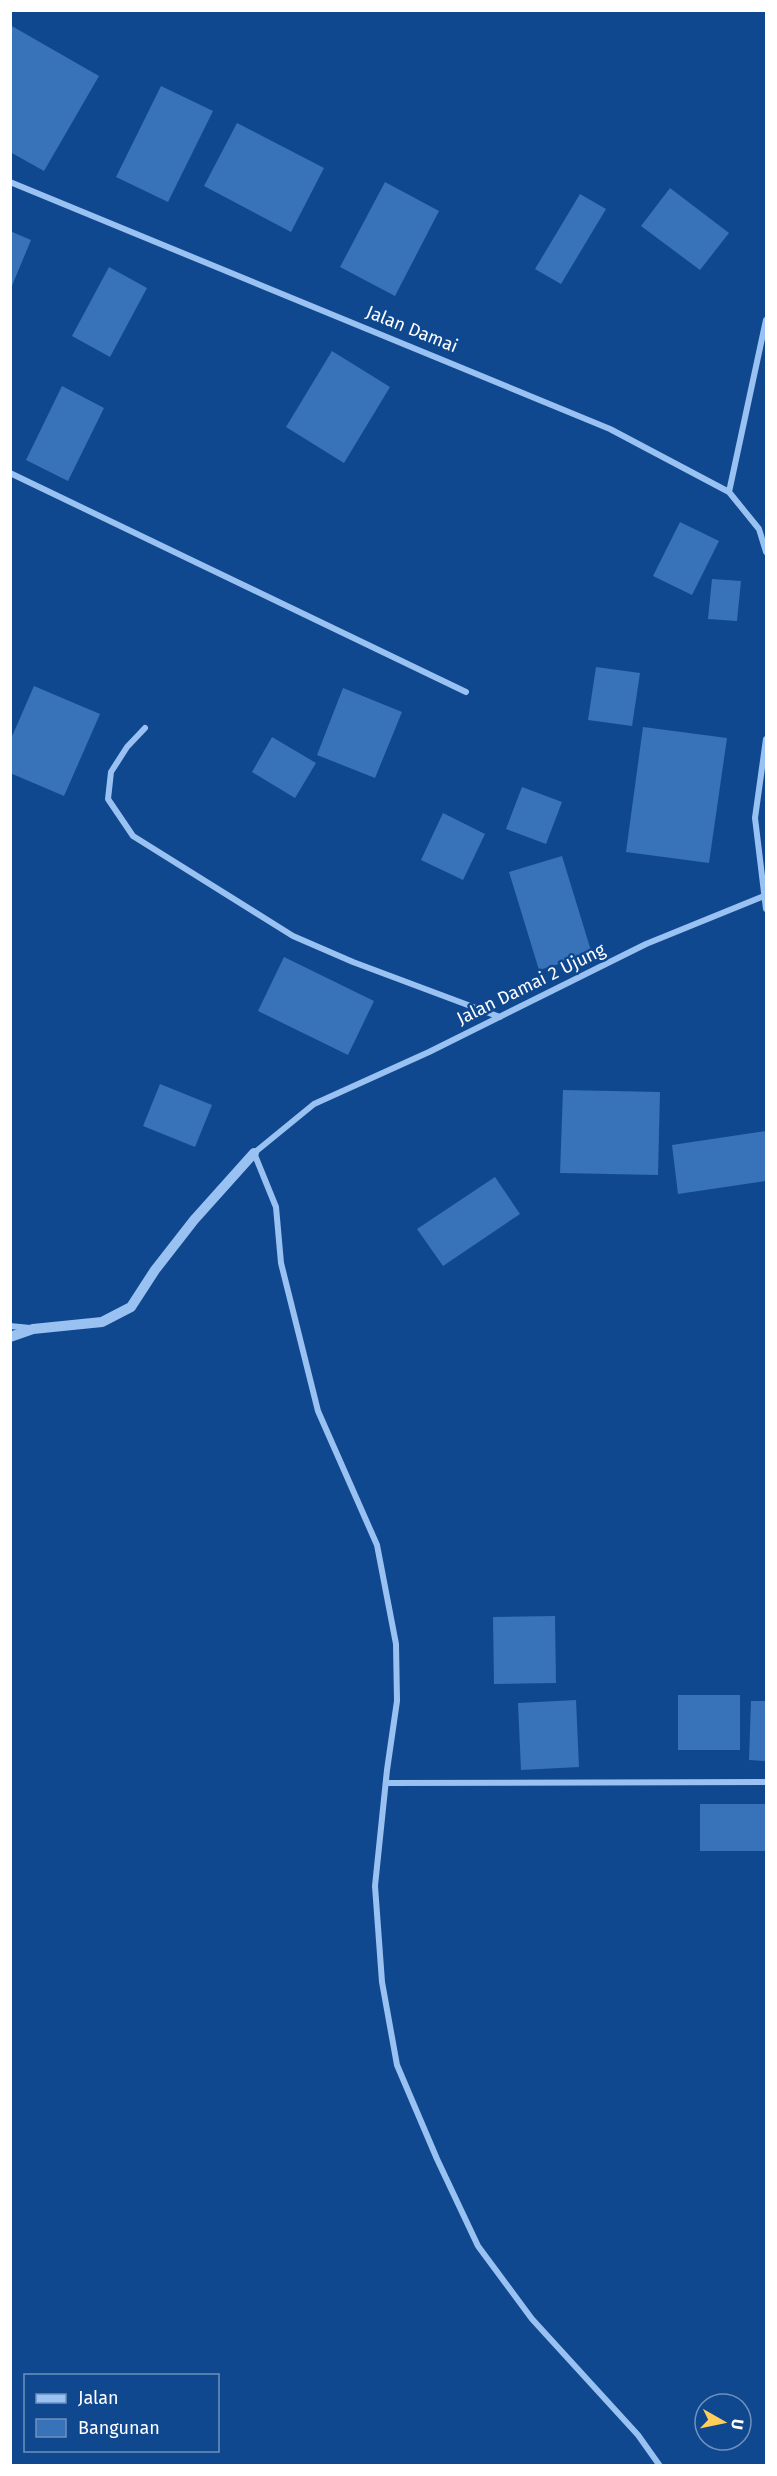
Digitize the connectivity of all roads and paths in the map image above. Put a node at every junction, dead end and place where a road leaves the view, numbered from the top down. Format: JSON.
{"nodes":[{"id":1,"x":10,"y":182,"type":"edge"},
{"id":2,"x":766,"y":320,"type":"edge"},
{"id":3,"x":10,"y":473,"type":"edge"},
{"id":4,"x":729,"y":492,"type":"junction"},
{"id":5,"x":763,"y":528,"type":"edge"},
{"id":6,"x":766,"y":552,"type":"edge"},
{"id":7,"x":466,"y":692,"type":"dead end"},
{"id":8,"x":145,"y":728,"type":"dead end"},
{"id":9,"x":766,"y":739,"type":"edge"},
{"id":10,"x":764,"y":896,"type":"junction"},
{"id":11,"x":766,"y":909,"type":"edge"},
{"id":12,"x":500,"y":1017,"type":"junction"},
{"id":13,"x":254,"y":1153,"type":"junction"},
{"id":14,"x":10,"y":1326,"type":"edge"},
{"id":15,"x":33,"y":1329,"type":"junction"},
{"id":16,"x":10,"y":1337,"type":"edge"},
{"id":17,"x":766,"y":1782,"type":"edge"},
{"id":18,"x":387,"y":1783,"type":"junction"},
{"id":19,"x":660,"y":2466,"type":"edge"}],
"edges":[{"from":1,"to":4,"type":"street","name":"Jalan Damai"},
{"from":2,"to":4,"type":"street"},
{"from":3,"to":7,"type":"street"},
{"from":4,"to":5,"type":"street","name":"Jalan Damai"},
{"from":5,"to":6,"type":"street","name":"Jalan Damai"},
{"from":8,"to":12,"type":"street"},
{"from":9,"to":10,"type":"street"},
{"from":10,"to":11,"type":"street"},
{"from":10,"to":12,"type":"street","name":"Jalan Damai 2 Ujung"},
{"from":12,"to":13,"type":"street","name":"Jalan Damai 2 Ujung"},
{"from":13,"to":15,"type":"street"},
{"from":13,"to":18,"type":"street"},
{"from":14,"to":15,"type":"street"},
{"from":15,"to":16,"type":"street"},
{"from":17,"to":18,"type":"street"},
{"from":18,"to":19,"type":"street"}]}
